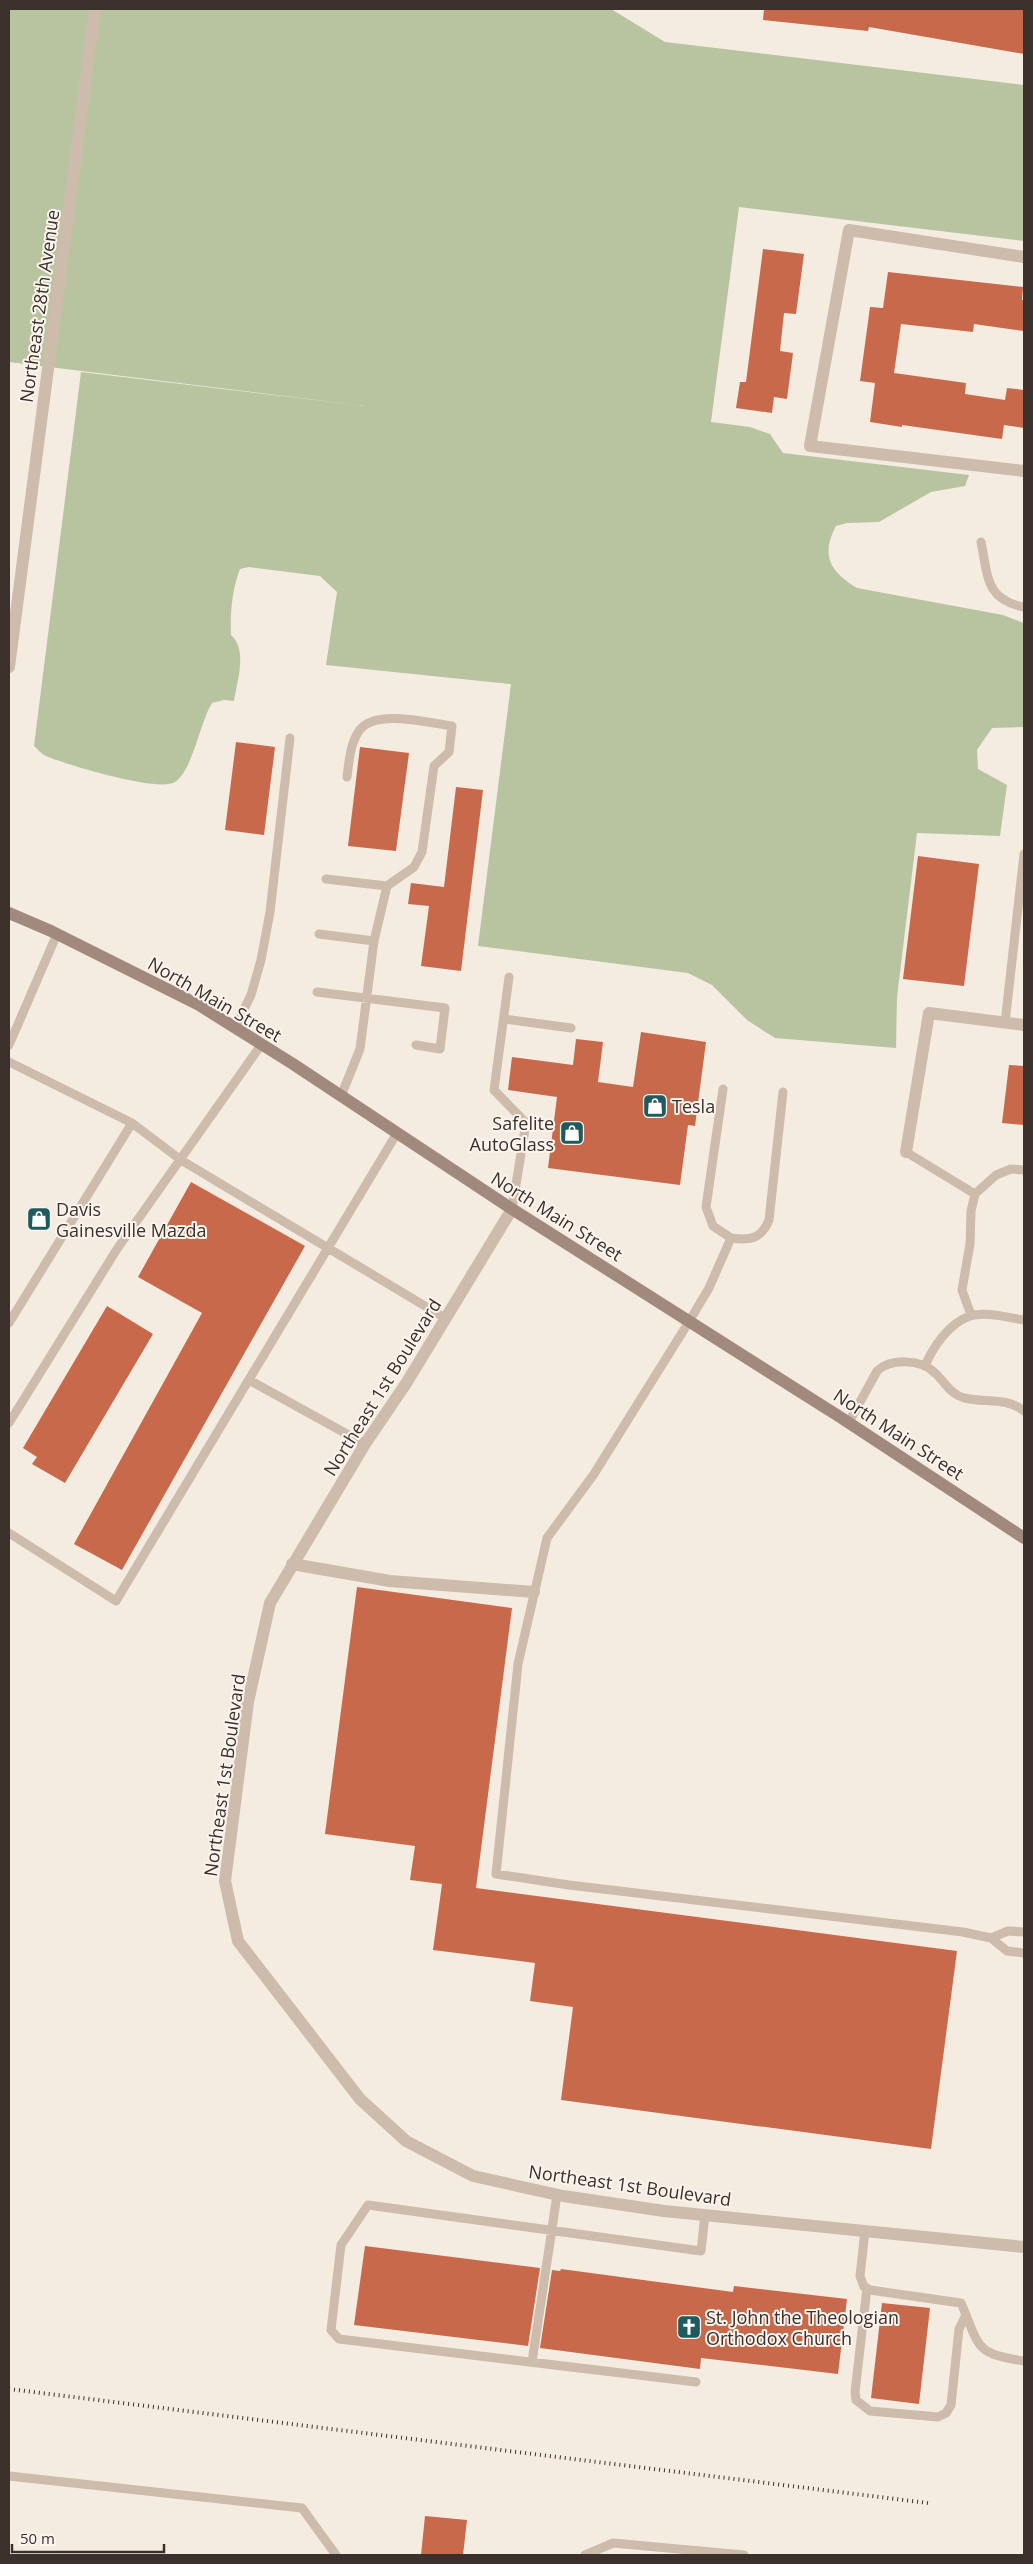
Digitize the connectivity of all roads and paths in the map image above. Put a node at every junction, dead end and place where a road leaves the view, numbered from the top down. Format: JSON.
{"nodes":[{"id":1,"x":95,"y":9,"type":"edge"},
{"id":2,"x":1024,"y":257,"type":"edge"},
{"id":3,"x":1024,"y":471,"type":"edge"},
{"id":4,"x":982,"y":542,"type":"dead end"},
{"id":5,"x":1024,"y":607,"type":"edge"},
{"id":6,"x":9,"y":667,"type":"edge"},
{"id":7,"x":290,"y":738,"type":"dead end"},
{"id":8,"x":347,"y":777,"type":"dead end"},
{"id":9,"x":1024,"y":854,"type":"edge"},
{"id":10,"x":326,"y":879,"type":"dead end"},
{"id":11,"x":387,"y":886,"type":"junction"},
{"id":12,"x":9,"y":913,"type":"edge"},
{"id":13,"x":57,"y":934,"type":"junction"},
{"id":14,"x":319,"y":934,"type":"dead end"},
{"id":15,"x":374,"y":941,"type":"junction"},
{"id":16,"x":509,"y":977,"type":"dead end"},
{"id":17,"x":317,"y":992,"type":"dead end"},
{"id":18,"x":367,"y":998,"type":"junction"},
{"id":19,"x":504,"y":1019,"type":"junction"},
{"id":20,"x":1006,"y":1022,"type":"junction"},
{"id":21,"x":1024,"y":1025,"type":"edge"},
{"id":22,"x":235,"y":1028,"type":"junction"},
{"id":23,"x":571,"y":1028,"type":"dead end"},
{"id":24,"x":9,"y":1045,"type":"edge"},
{"id":25,"x":261,"y":1045,"type":"junction"},
{"id":26,"x":416,"y":1045,"type":"dead end"},
{"id":27,"x":9,"y":1062,"type":"edge"},
{"id":28,"x":723,"y":1089,"type":"dead end"},
{"id":29,"x":783,"y":1092,"type":"dead end"},
{"id":30,"x":341,"y":1096,"type":"junction"},
{"id":31,"x":132,"y":1123,"type":"junction"},
{"id":32,"x":397,"y":1133,"type":"junction"},
{"id":33,"x":906,"y":1152,"type":"joint"},
{"id":34,"x":181,"y":1160,"type":"junction"},
{"id":35,"x":1024,"y":1170,"type":"edge"},
{"id":36,"x":975,"y":1194,"type":"junction"},
{"id":37,"x":512,"y":1209,"type":"junction"},
{"id":38,"x":731,"y":1238,"type":"junction"},
{"id":39,"x":329,"y":1246,"type":"junction"},
{"id":40,"x":970,"y":1316,"type":"junction"},
{"id":41,"x":445,"y":1318,"type":"junction"},
{"id":42,"x":690,"y":1320,"type":"junction"},
{"id":43,"x":1024,"y":1320,"type":"edge"},
{"id":44,"x":9,"y":1323,"type":"edge"},
{"id":45,"x":925,"y":1366,"type":"junction"},
{"id":46,"x":249,"y":1380,"type":"junction"},
{"id":47,"x":1024,"y":1411,"type":"edge"},
{"id":48,"x":848,"y":1422,"type":"junction"},
{"id":49,"x":9,"y":1423,"type":"edge"},
{"id":50,"x":365,"y":1444,"type":"junction"},
{"id":51,"x":9,"y":1533,"type":"edge"},
{"id":52,"x":1024,"y":1538,"type":"edge"},
{"id":53,"x":292,"y":1564,"type":"junction"},
{"id":54,"x":534,"y":1592,"type":"junction"},
{"id":55,"x":1024,"y":1932,"type":"edge"},
{"id":56,"x":991,"y":1938,"type":"junction"},
{"id":57,"x":1024,"y":1953,"type":"edge"},
{"id":58,"x":557,"y":2195,"type":"junction"},
{"id":59,"x":705,"y":2215,"type":"junction"},
{"id":60,"x":865,"y":2231,"type":"junction"},
{"id":61,"x":550,"y":2232,"type":"junction"},
{"id":62,"x":1024,"y":2247,"type":"edge"},
{"id":63,"x":867,"y":2288,"type":"junction"},
{"id":64,"x":966,"y":2315,"type":"junction"},
{"id":65,"x":1024,"y":2361,"type":"edge"},
{"id":66,"x":532,"y":2362,"type":"junction"},
{"id":67,"x":696,"y":2382,"type":"dead end"},
{"id":68,"x":9,"y":2476,"type":"edge"},
{"id":69,"x":336,"y":2555,"type":"edge"},
{"id":70,"x":585,"y":2555,"type":"edge"},
{"id":71,"x":744,"y":2555,"type":"edge"}],
"edges":[{"from":1,"to":6,"type":"street","name":"Northeast 28th Avenue"},
{"from":2,"to":3,"type":"street"},
{"from":4,"to":5,"type":"lane"},
{"from":7,"to":22,"type":"lane"},
{"from":8,"to":11,"type":"lane"},
{"from":9,"to":20,"type":"lane"},
{"from":10,"to":11,"type":"lane"},
{"from":11,"to":15,"type":"lane"},
{"from":12,"to":13,"type":"main road","name":"North Main Street"},
{"from":13,"to":22,"type":"main road","name":"North Main Street"},
{"from":13,"to":24,"type":"lane"},
{"from":14,"to":15,"type":"lane"},
{"from":15,"to":18,"type":"lane"},
{"from":16,"to":19,"type":"lane"},
{"from":17,"to":18,"type":"lane"},
{"from":18,"to":26,"type":"lane"},
{"from":18,"to":30,"type":"lane"},
{"from":19,"to":23,"type":"lane"},
{"from":19,"to":37,"type":"lane"},
{"from":20,"to":21,"type":"street"},
{"from":20,"to":33,"type":"street"},
{"from":22,"to":25,"type":"main road","name":"North Main Street"},
{"from":25,"to":30,"type":"main road","name":"North Main Street"},
{"from":25,"to":34,"type":"lane"},
{"from":27,"to":31,"type":"lane"},
{"from":28,"to":38,"type":"lane"},
{"from":29,"to":38,"type":"lane"},
{"from":30,"to":32,"type":"main road","name":"North Main Street"},
{"from":31,"to":34,"type":"lane"},
{"from":31,"to":44,"type":"lane"},
{"from":32,"to":37,"type":"main road","name":"North Main Street"},
{"from":32,"to":39,"type":"lane"},
{"from":33,"to":36,"type":"lane"},
{"from":34,"to":39,"type":"lane"},
{"from":34,"to":49,"type":"lane"},
{"from":35,"to":36,"type":"lane"},
{"from":36,"to":40,"type":"lane"},
{"from":37,"to":41,"type":"street","name":"Northeast 1st Boulevard"},
{"from":37,"to":42,"type":"main road","name":"North Main Street"},
{"from":38,"to":42,"type":"lane"},
{"from":39,"to":41,"type":"lane"},
{"from":39,"to":46,"type":"lane"},
{"from":40,"to":43,"type":"lane"},
{"from":40,"to":45,"type":"lane"},
{"from":41,"to":50,"type":"street","name":"Northeast 1st Boulevard"},
{"from":42,"to":48,"type":"main road","name":"North Main Street"},
{"from":42,"to":54,"type":"lane"},
{"from":45,"to":47,"type":"lane"},
{"from":45,"to":48,"type":"lane"},
{"from":46,"to":50,"type":"lane"},
{"from":46,"to":51,"type":"lane"},
{"from":48,"to":52,"type":"main road","name":"North Main Street"},
{"from":50,"to":53,"type":"street","name":"Northeast 1st Boulevard"},
{"from":53,"to":54,"type":"street"},
{"from":53,"to":58,"type":"street","name":"Northeast 1st Boulevard"},
{"from":54,"to":56,"type":"lane"},
{"from":55,"to":56,"type":"lane"},
{"from":56,"to":57,"type":"lane"},
{"from":58,"to":59,"type":"street","name":"Northeast 1st Boulevard"},
{"from":58,"to":61,"type":"lane"},
{"from":59,"to":60,"type":"street","name":"Northeast 1st Boulevard"},
{"from":59,"to":61,"type":"lane"},
{"from":60,"to":62,"type":"street","name":"Northeast 1st Boulevard"},
{"from":60,"to":63,"type":"lane"},
{"from":61,"to":66,"type":"lane"},
{"from":61,"to":66,"type":"lane"},
{"from":63,"to":64,"type":"lane"},
{"from":63,"to":64,"type":"lane"},
{"from":64,"to":65,"type":"lane"},
{"from":66,"to":67,"type":"lane"},
{"from":68,"to":69,"type":"lane"},
{"from":70,"to":71,"type":"lane"}]}
